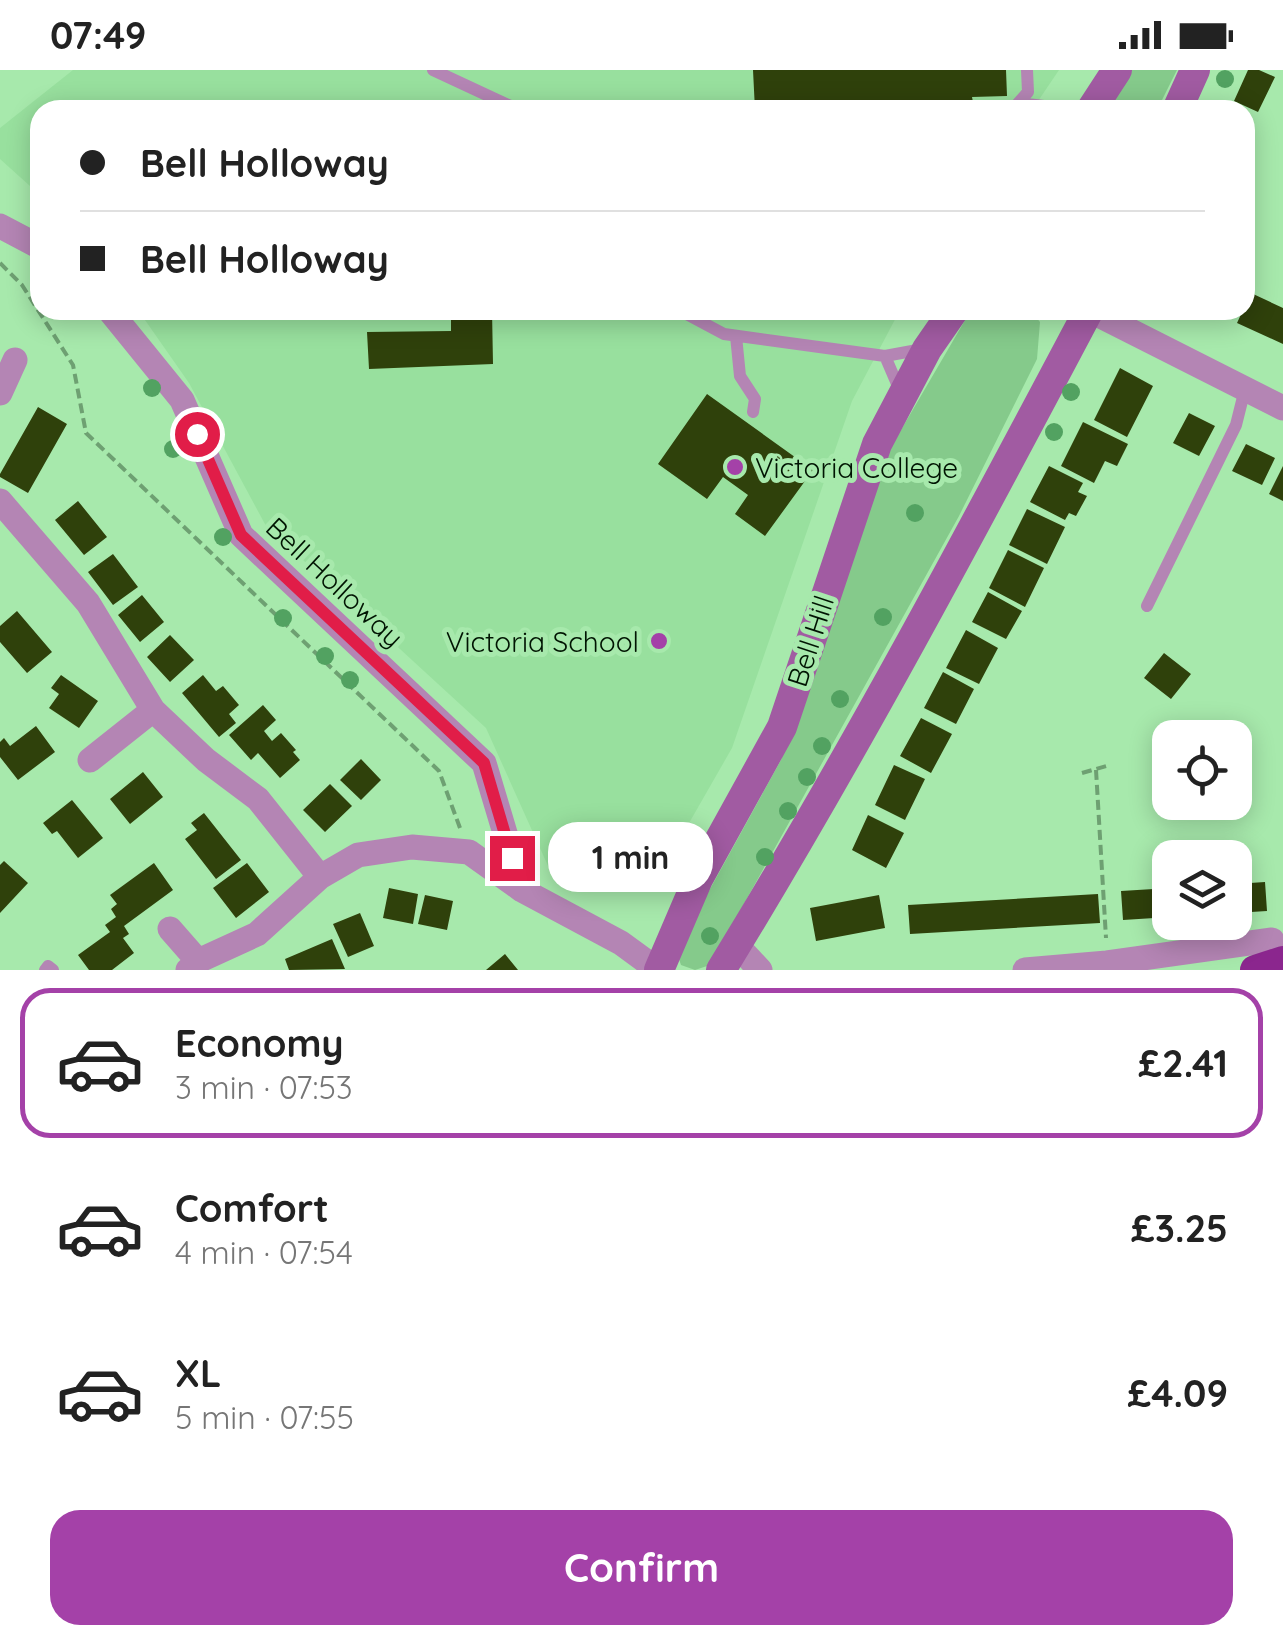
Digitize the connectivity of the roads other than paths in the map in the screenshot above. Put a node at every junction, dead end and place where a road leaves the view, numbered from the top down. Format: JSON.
{"nodes":[{"id":1,"x":432,"y":70,"type":"edge"},
{"id":2,"x":1027,"y":70,"type":"edge"},
{"id":3,"x":1117,"y":70,"type":"edge"},
{"id":4,"x":1195,"y":70,"type":"edge"},
{"id":5,"x":497,"y":100,"type":"edge"},
{"id":6,"x":1022,"y":100,"type":"edge"},
{"id":7,"x":1098,"y":100,"type":"edge"},
{"id":8,"x":1182,"y":100,"type":"edge"},
{"id":9,"x":0,"y":226,"type":"edge"},
{"id":10,"x":30,"y":242,"type":"edge"},
{"id":11,"x":116,"y":320,"type":"edge"},
{"id":12,"x":698,"y":320,"type":"edge"},
{"id":13,"x":947,"y":320,"type":"edge"},
{"id":14,"x":1084,"y":320,"type":"edge"},
{"id":15,"x":1109,"y":320,"type":"edge"},
{"id":16,"x":736,"y":336,"type":"junction"},
{"id":17,"x":927,"y":349,"type":"junction"},
{"id":18,"x":885,"y":356,"type":"junction"},
{"id":19,"x":16,"y":360,"type":"dead end"},
{"id":20,"x":1245,"y":389,"type":"junction"},
{"id":21,"x":0,"y":393,"type":"edge"},
{"id":22,"x":902,"y":396,"type":"junction"},
{"id":23,"x":1283,"y":408,"type":"edge"},
{"id":24,"x":754,"y":412,"type":"dead end"},
{"id":25,"x":2,"y":510,"type":"edge"},
{"id":26,"x":1147,"y":606,"type":"dead end"},
{"id":27,"x":153,"y":710,"type":"junction"},
{"id":28,"x":90,"y":760,"type":"dead end"},
{"id":29,"x":320,"y":877,"type":"junction"},
{"id":30,"x":522,"y":890,"type":"junction"},
{"id":31,"x":170,"y":930,"type":"dead end"},
{"id":32,"x":1277,"y":950,"type":"edge"},
{"id":33,"x":193,"y":966,"type":"edge"},
{"id":34,"x":742,"y":966,"type":"edge"},
{"id":35,"x":45,"y":970,"type":"edge"},
{"id":36,"x":53,"y":970,"type":"edge"},
{"id":37,"x":659,"y":970,"type":"edge"},
{"id":38,"x":1024,"y":970,"type":"edge"},
{"id":39,"x":1255,"y":970,"type":"edge"}],
"edges":[{"from":1,"to":5,"type":"lane"},
{"from":2,"to":6,"type":"lane"},
{"from":3,"to":7,"type":"main road"},
{"from":4,"to":8,"type":"main road"},
{"from":9,"to":10,"type":"street"},
{"from":11,"to":30,"type":"street","name":"Bell Holloway"},
{"from":12,"to":16,"type":"lane"},
{"from":13,"to":17,"type":"main road","name":"Bell Hill"},
{"from":14,"to":34,"type":"main road"},
{"from":15,"to":20,"type":"street"},
{"from":16,"to":18,"type":"lane"},
{"from":16,"to":24,"type":"lane"},
{"from":17,"to":18,"type":"lane"},
{"from":17,"to":22,"type":"main road","name":"Bell Hill"},
{"from":18,"to":22,"type":"lane"},
{"from":19,"to":21,"type":"street"},
{"from":20,"to":23,"type":"street"},
{"from":20,"to":26,"type":"lane"},
{"from":22,"to":37,"type":"main road","name":"Bell Hill"},
{"from":25,"to":27,"type":"street"},
{"from":27,"to":28,"type":"street"},
{"from":27,"to":29,"type":"street"},
{"from":29,"to":30,"type":"street"},
{"from":29,"to":33,"type":"street"},
{"from":30,"to":37,"type":"street"},
{"from":31,"to":33,"type":"street"},
{"from":32,"to":38,"type":"street"},
{"from":32,"to":39,"type":"highway"},
{"from":35,"to":36,"type":"lane"}]}
